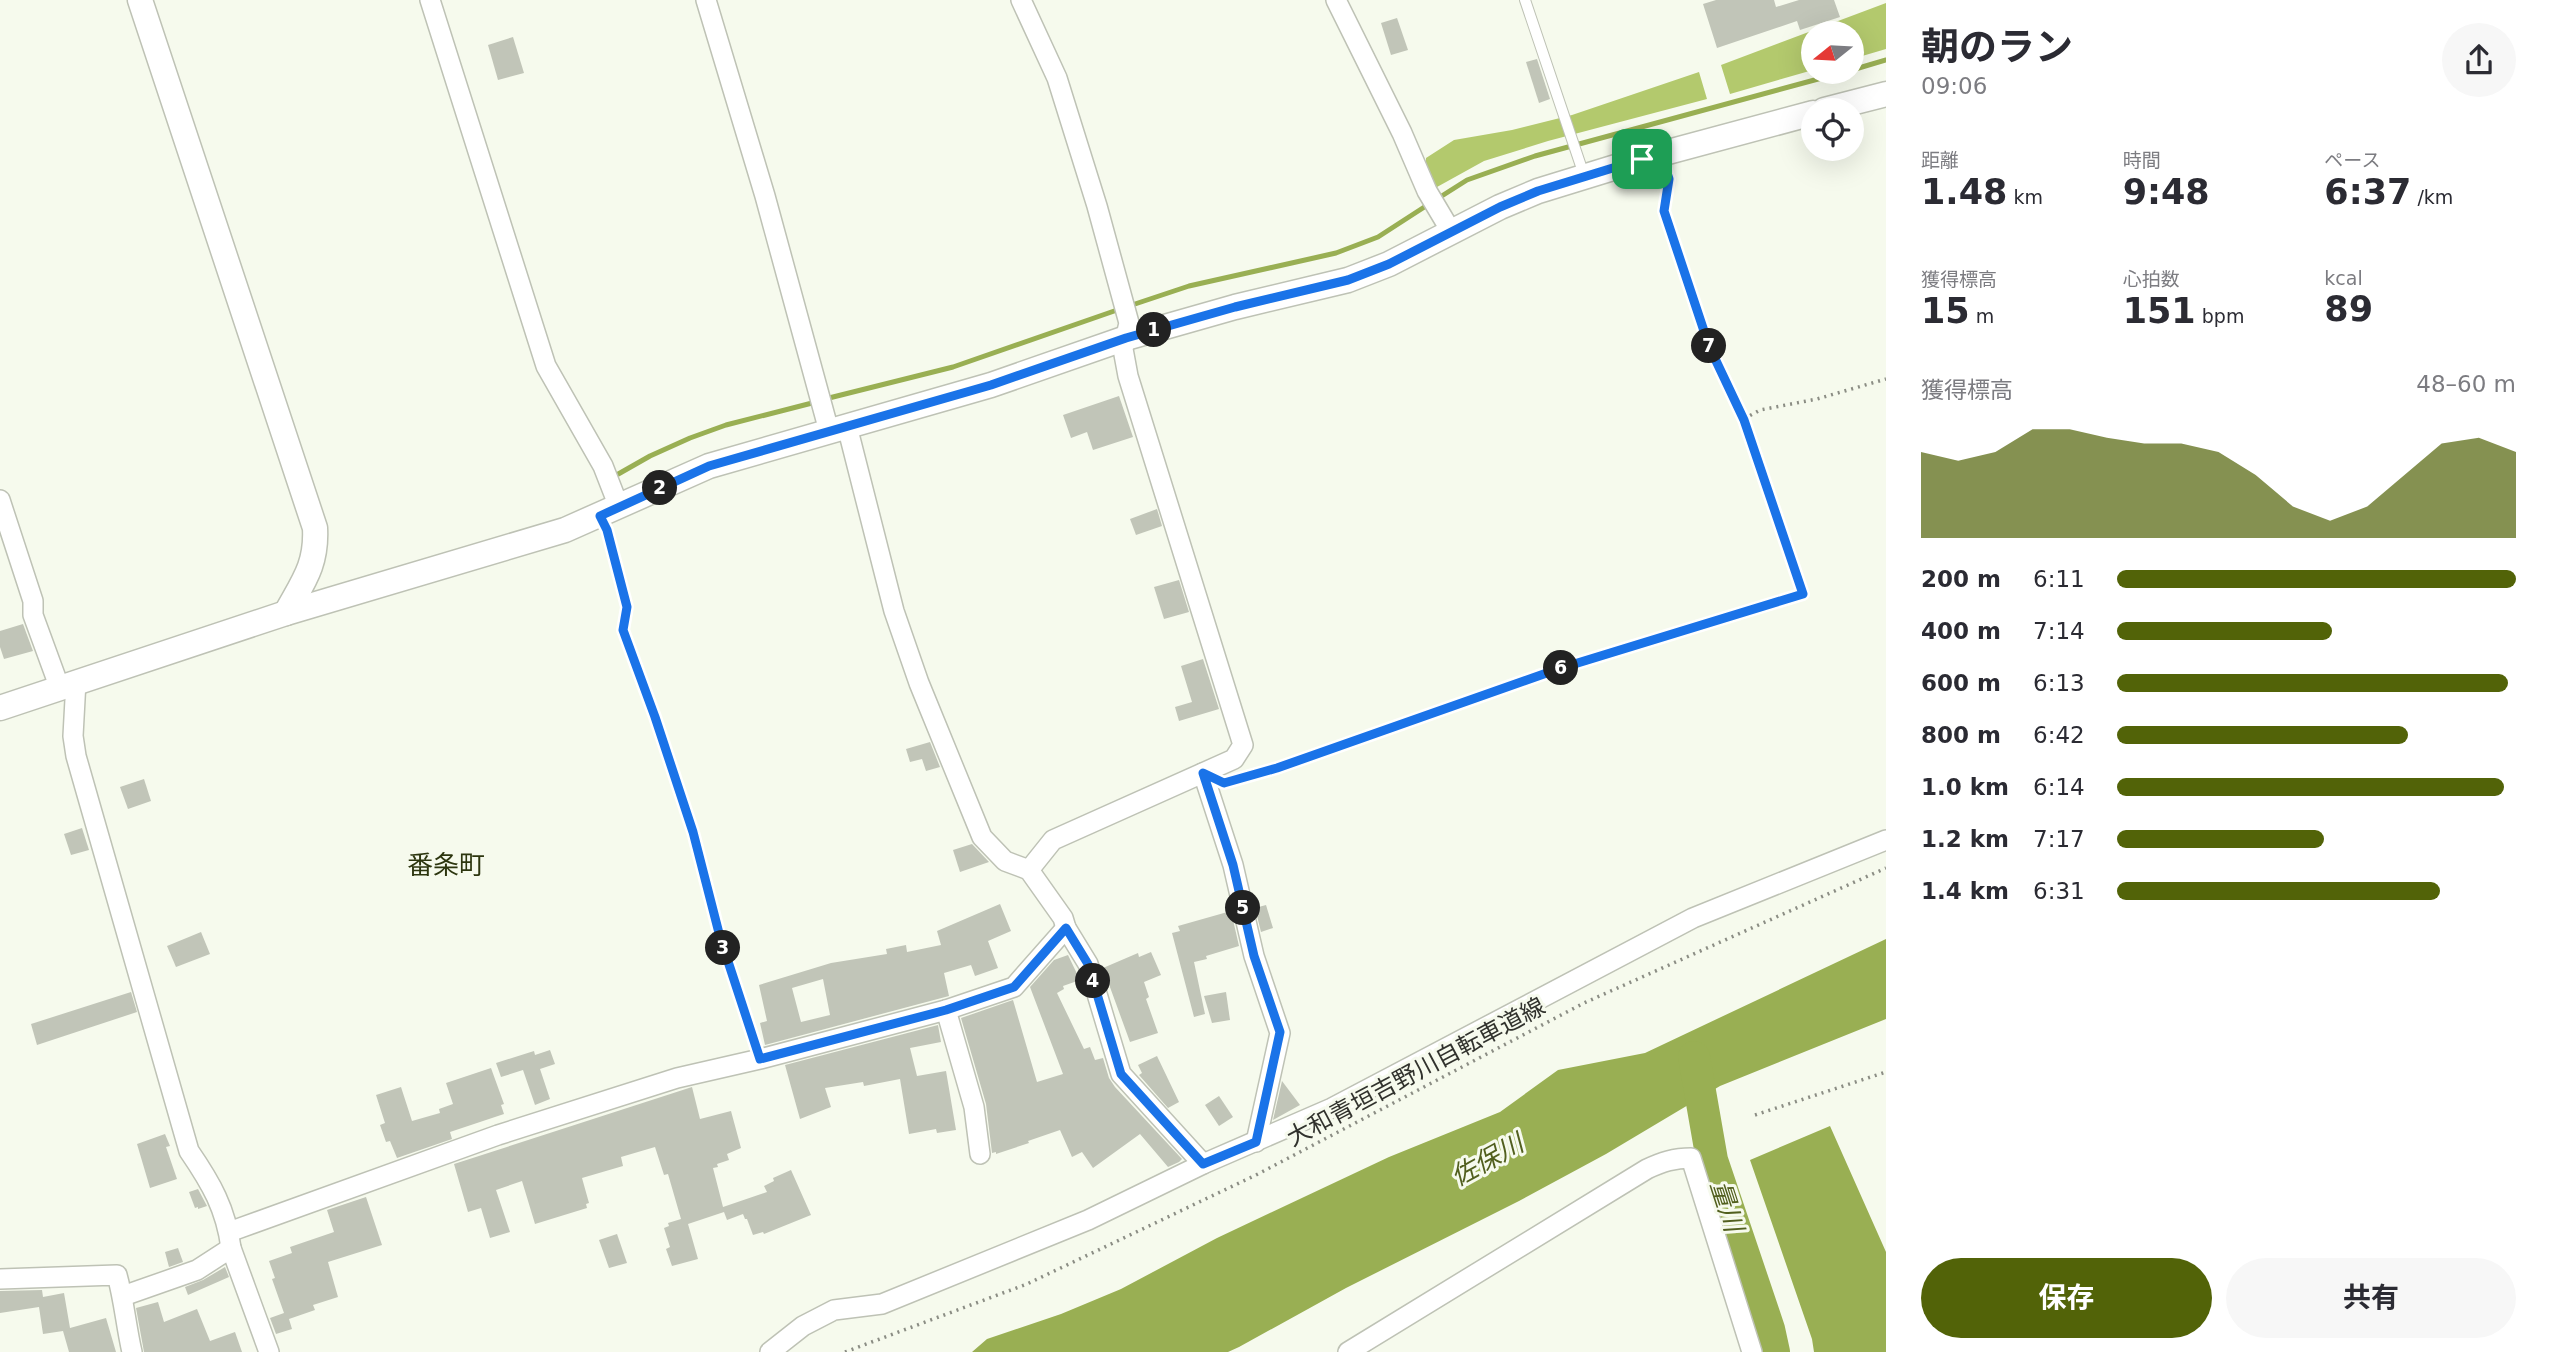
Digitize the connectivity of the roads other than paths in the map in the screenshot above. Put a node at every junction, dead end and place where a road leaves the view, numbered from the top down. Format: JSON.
{"nodes":[{"id":1,"x":141,"y":0,"type":"edge"},
{"id":2,"x":430,"y":0,"type":"edge"},
{"id":3,"x":706,"y":0,"type":"edge"},
{"id":4,"x":1021,"y":0,"type":"edge"},
{"id":5,"x":1336,"y":0,"type":"edge"},
{"id":6,"x":1525,"y":0,"type":"edge"},
{"id":7,"x":1886,"y":94,"type":"edge"},
{"id":8,"x":1864,"y":100,"type":"edge"},
{"id":9,"x":1801,"y":116,"type":"edge"},
{"id":10,"x":1584,"y":176,"type":"junction"},
{"id":11,"x":1452,"y":233,"type":"junction"},
{"id":12,"x":1126,"y":338,"type":"junction"},
{"id":13,"x":838,"y":429,"type":"junction"},
{"id":14,"x":0,"y":500,"type":"edge"},
{"id":15,"x":609,"y":511,"type":"junction"},
{"id":16,"x":286,"y":613,"type":"junction"},
{"id":17,"x":68,"y":684,"type":"junction"},
{"id":18,"x":0,"y":708,"type":"edge"},
{"id":19,"x":1203,"y":773,"type":"junction"},
{"id":20,"x":1886,"y":840,"type":"edge"},
{"id":21,"x":1029,"y":870,"type":"junction"},
{"id":22,"x":1066,"y":928,"type":"junction"},
{"id":23,"x":946,"y":1010,"type":"junction"},
{"id":24,"x":1256,"y":1142,"type":"junction"},
{"id":25,"x":980,"y":1153,"type":"dead end"},
{"id":26,"x":1203,"y":1164,"type":"junction"},
{"id":27,"x":230,"y":1240,"type":"junction"},
{"id":28,"x":0,"y":1279,"type":"edge"},
{"id":29,"x":123,"y":1296,"type":"junction"},
{"id":30,"x":132,"y":1352,"type":"edge"},
{"id":31,"x":269,"y":1352,"type":"edge"},
{"id":32,"x":769,"y":1352,"type":"edge"},
{"id":33,"x":1348,"y":1352,"type":"edge"},
{"id":34,"x":1752,"y":1352,"type":"edge"}],
"edges":[{"from":1,"to":16,"type":"street"},
{"from":2,"to":15,"type":"street"},
{"from":3,"to":13,"type":"street"},
{"from":4,"to":12,"type":"street"},
{"from":5,"to":11,"type":"street"},
{"from":6,"to":10,"type":"lane"},
{"from":7,"to":8,"type":"street"},
{"from":9,"to":10,"type":"street"},
{"from":10,"to":11,"type":"street"},
{"from":11,"to":12,"type":"street"},
{"from":12,"to":13,"type":"street"},
{"from":12,"to":19,"type":"street"},
{"from":13,"to":15,"type":"street"},
{"from":13,"to":21,"type":"street"},
{"from":14,"to":17,"type":"street"},
{"from":15,"to":16,"type":"street"},
{"from":16,"to":17,"type":"street"},
{"from":17,"to":18,"type":"street"},
{"from":17,"to":27,"type":"street"},
{"from":19,"to":21,"type":"street"},
{"from":19,"to":24,"type":"street"},
{"from":20,"to":24,"type":"street"},
{"from":21,"to":22,"type":"street"},
{"from":22,"to":23,"type":"street"},
{"from":22,"to":26,"type":"street"},
{"from":23,"to":25,"type":"street"},
{"from":23,"to":27,"type":"street"},
{"from":24,"to":26,"type":"street"},
{"from":26,"to":32,"type":"street"},
{"from":27,"to":29,"type":"street"},
{"from":27,"to":31,"type":"street"},
{"from":28,"to":29,"type":"street"},
{"from":29,"to":30,"type":"street"},
{"from":33,"to":34,"type":"street"}]}
